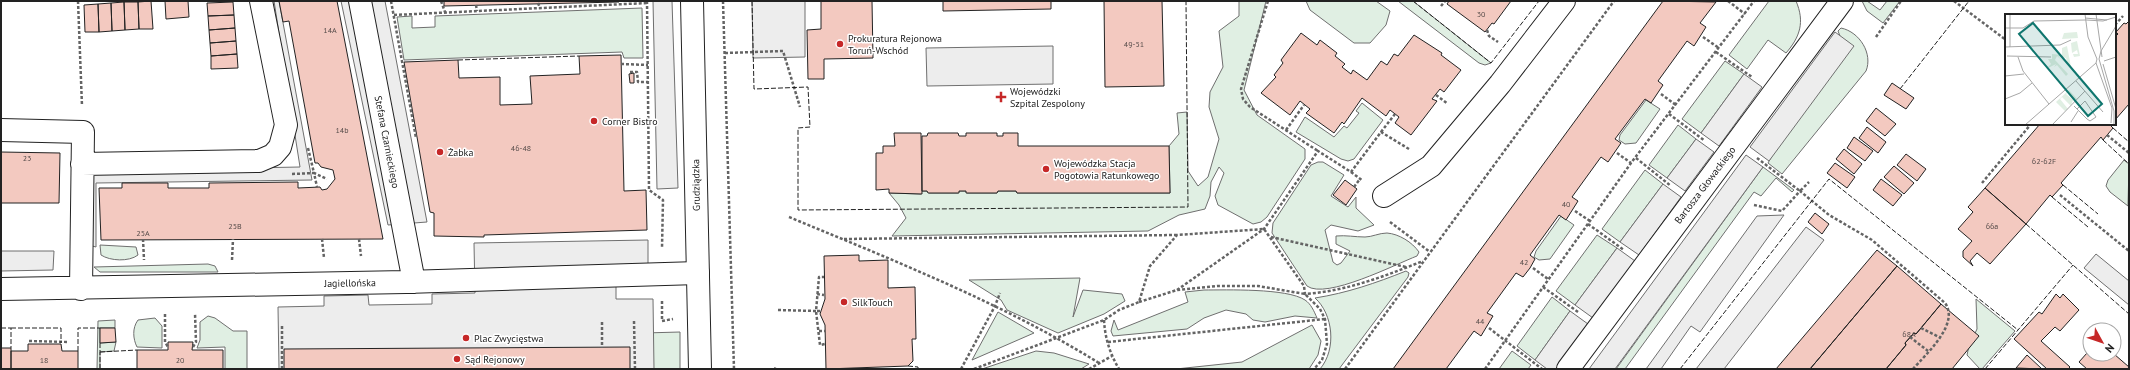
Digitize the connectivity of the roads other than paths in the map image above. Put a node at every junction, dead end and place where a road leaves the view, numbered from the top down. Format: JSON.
{"nodes":[{"id":1,"x":261,"y":1,"type":"edge"},
{"id":2,"x":360,"y":1,"type":"edge"},
{"id":3,"x":692,"y":1,"type":"edge"},
{"id":4,"x":1564,"y":1,"type":"edge"},
{"id":5,"x":1836,"y":3,"type":"edge"},
{"id":6,"x":1,"y":130,"type":"edge"},
{"id":7,"x":82,"y":164,"type":"junction"},
{"id":8,"x":1384,"y":196,"type":"dead end"},
{"id":9,"x":698,"y":273,"type":"junction"},
{"id":10,"x":414,"y":282,"type":"junction"},
{"id":11,"x":1,"y":289,"type":"edge"},
{"id":12,"x":81,"y":289,"type":"junction"},
{"id":13,"x":700,"y":369,"type":"edge"},
{"id":14,"x":1568,"y":369,"type":"edge"}],
"edges":[{"from":1,"to":7,"type":"street"},
{"from":2,"to":10,"type":"street","name":"Stefana Czarnieckiego"},
{"from":3,"to":9,"type":"street","name":"Grudziądzka"},
{"from":4,"to":8,"type":"street"},
{"from":5,"to":14,"type":"street","name":"Bartosza Głowackiego"},
{"from":6,"to":7,"type":"street"},
{"from":7,"to":12,"type":"street"},
{"from":9,"to":10,"type":"street","name":"Jagiellońska"},
{"from":9,"to":13,"type":"street","name":"Grudziądzka"},
{"from":10,"to":12,"type":"street","name":"Jagiellońska"},
{"from":11,"to":12,"type":"street","name":"Jagiellońska"}]}
